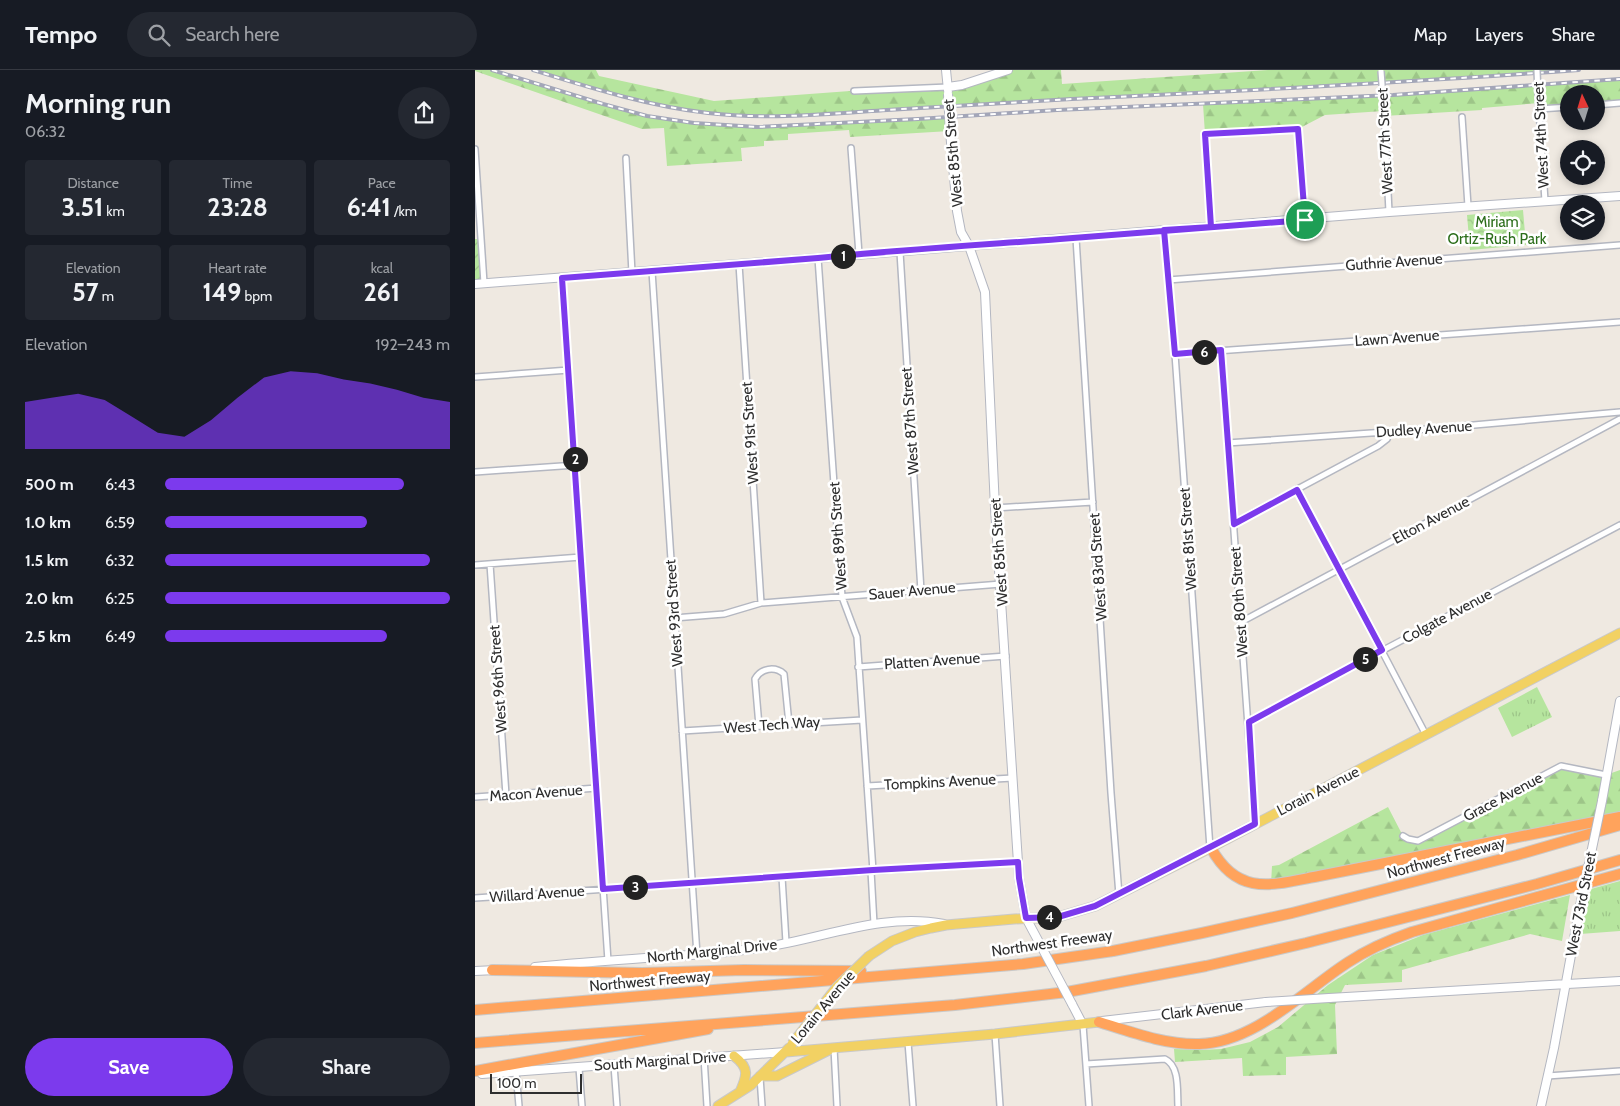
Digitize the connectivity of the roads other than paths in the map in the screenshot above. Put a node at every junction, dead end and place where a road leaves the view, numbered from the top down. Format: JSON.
{"nodes":[{"id":1,"x":946,"y":70,"type":"edge"},
{"id":2,"x":1008,"y":70,"type":"edge"},
{"id":3,"x":1381,"y":70,"type":"edge"},
{"id":4,"x":1537,"y":70,"type":"edge"},
{"id":5,"x":854,"y":91,"type":"dead end"},
{"id":6,"x":948,"y":91,"type":"junction"},
{"id":7,"x":1620,"y":103,"type":"edge"},
{"id":8,"x":1605,"y":104,"type":"edge"},
{"id":9,"x":1560,"y":108,"type":"edge"},
{"id":10,"x":1539,"y":109,"type":"junction"},
{"id":11,"x":1462,"y":117,"type":"dead end"},
{"id":12,"x":851,"y":148,"type":"dead end"},
{"id":13,"x":475,"y":149,"type":"edge"},
{"id":14,"x":625,"y":158,"type":"dead end"},
{"id":15,"x":1620,"y":196,"type":"edge"},
{"id":16,"x":1545,"y":201,"type":"junction"},
{"id":17,"x":1468,"y":206,"type":"junction"},
{"id":18,"x":1389,"y":212,"type":"junction"},
{"id":19,"x":1305,"y":220,"type":"junction"},
{"id":20,"x":1211,"y":227,"type":"junction"},
{"id":21,"x":1164,"y":230,"type":"junction"},
{"id":22,"x":1076,"y":238,"type":"junction"},
{"id":23,"x":1620,"y":245,"type":"edge"},
{"id":24,"x":969,"y":246,"type":"junction"},
{"id":25,"x":900,"y":252,"type":"junction"},
{"id":26,"x":859,"y":254,"type":"junction"},
{"id":27,"x":818,"y":258,"type":"junction"},
{"id":28,"x":739,"y":264,"type":"junction"},
{"id":29,"x":652,"y":271,"type":"junction"},
{"id":30,"x":632,"y":273,"type":"junction"},
{"id":31,"x":562,"y":278,"type":"junction"},
{"id":32,"x":1168,"y":280,"type":"junction"},
{"id":33,"x":484,"y":283,"type":"junction"},
{"id":34,"x":475,"y":284,"type":"edge"},
{"id":35,"x":1620,"y":322,"type":"edge"},
{"id":36,"x":1221,"y":350,"type":"junction"},
{"id":37,"x":1175,"y":354,"type":"junction"},
{"id":38,"x":569,"y":370,"type":"junction"},
{"id":39,"x":475,"y":377,"type":"edge"},
{"id":40,"x":1620,"y":412,"type":"edge"},
{"id":41,"x":1620,"y":419,"type":"edge"},
{"id":42,"x":1390,"y":431,"type":"junction"},
{"id":43,"x":1227,"y":443,"type":"junction"},
{"id":44,"x":575,"y":465,"type":"junction"},
{"id":45,"x":475,"y":472,"type":"edge"},
{"id":46,"x":1297,"y":490,"type":"junction"},
{"id":47,"x":1093,"y":502,"type":"junction"},
{"id":48,"x":995,"y":508,"type":"junction"},
{"id":49,"x":1234,"y":524,"type":"junction"},
{"id":50,"x":1620,"y":525,"type":"edge"},
{"id":51,"x":581,"y":557,"type":"junction"},
{"id":52,"x":490,"y":564,"type":"junction"},
{"id":53,"x":475,"y":565,"type":"edge"},
{"id":54,"x":1339,"y":569,"type":"junction"},
{"id":55,"x":1001,"y":584,"type":"junction"},
{"id":56,"x":921,"y":591,"type":"junction"},
{"id":57,"x":842,"y":598,"type":"junction"},
{"id":58,"x":761,"y":603,"type":"junction"},
{"id":59,"x":674,"y":618,"type":"junction"},
{"id":60,"x":1241,"y":622,"type":"junction"},
{"id":61,"x":1620,"y":632,"type":"edge"},
{"id":62,"x":1382,"y":650,"type":"junction"},
{"id":63,"x":1006,"y":656,"type":"junction"},
{"id":64,"x":859,"y":667,"type":"junction"},
{"id":65,"x":1620,"y":701,"type":"edge"},
{"id":66,"x":862,"y":720,"type":"junction"},
{"id":67,"x":1249,"y":722,"type":"junction"},
{"id":68,"x":789,"y":724,"type":"junction"},
{"id":69,"x":759,"y":726,"type":"junction"},
{"id":70,"x":682,"y":731,"type":"junction"},
{"id":71,"x":1426,"y":735,"type":"junction"},
{"id":72,"x":1620,"y":739,"type":"edge"},
{"id":73,"x":1612,"y":742,"type":"junction"},
{"id":74,"x":1606,"y":775,"type":"junction"},
{"id":75,"x":1013,"y":778,"type":"junction"},
{"id":76,"x":867,"y":786,"type":"junction"},
{"id":77,"x":597,"y":788,"type":"junction"},
{"id":78,"x":506,"y":795,"type":"junction"},
{"id":79,"x":475,"y":797,"type":"edge"},
{"id":80,"x":1620,"y":817,"type":"edge"},
{"id":81,"x":1255,"y":824,"type":"junction"},
{"id":82,"x":1620,"y":825,"type":"edge"},
{"id":83,"x":1403,"y":836,"type":"dead end"},
{"id":84,"x":1211,"y":848,"type":"junction"},
{"id":85,"x":1620,"y":860,"type":"edge"},
{"id":86,"x":1018,"y":862,"type":"junction"},
{"id":87,"x":872,"y":871,"type":"junction"},
{"id":88,"x":1620,"y":874,"type":"edge"},
{"id":89,"x":782,"y":877,"type":"junction"},
{"id":90,"x":693,"y":883,"type":"junction"},
{"id":91,"x":603,"y":889,"type":"junction"},
{"id":92,"x":1119,"y":895,"type":"junction"},
{"id":93,"x":475,"y":898,"type":"edge"},
{"id":94,"x":1026,"y":918,"type":"junction"},
{"id":95,"x":874,"y":924,"type":"junction"},
{"id":96,"x":946,"y":925,"type":"junction"},
{"id":97,"x":786,"y":942,"type":"junction"},
{"id":98,"x":697,"y":955,"type":"junction"},
{"id":99,"x":608,"y":961,"type":"junction"},
{"id":100,"x":493,"y":970,"type":"junction"},
{"id":101,"x":475,"y":971,"type":"edge"},
{"id":102,"x":927,"y":972,"type":"junction"},
{"id":103,"x":1620,"y":981,"type":"edge"},
{"id":104,"x":1566,"y":984,"type":"junction"},
{"id":105,"x":475,"y":1010,"type":"edge"},
{"id":106,"x":763,"y":1020,"type":"junction"},
{"id":107,"x":1099,"y":1022,"type":"junction"},
{"id":108,"x":1083,"y":1025,"type":"junction"},
{"id":109,"x":995,"y":1034,"type":"junction"},
{"id":110,"x":475,"y":1042,"type":"edge"},
{"id":111,"x":908,"y":1042,"type":"junction"},
{"id":112,"x":833,"y":1048,"type":"junction"},
{"id":113,"x":786,"y":1052,"type":"junction"},
{"id":114,"x":734,"y":1056,"type":"junction"},
{"id":115,"x":704,"y":1057,"type":"junction"},
{"id":116,"x":1086,"y":1064,"type":"junction"},
{"id":117,"x":614,"y":1065,"type":"junction"},
{"id":118,"x":579,"y":1068,"type":"junction"},
{"id":119,"x":1620,"y":1071,"type":"edge"},
{"id":120,"x":475,"y":1072,"type":"edge"},
{"id":121,"x":515,"y":1072,"type":"junction"},
{"id":122,"x":760,"y":1076,"type":"junction"},
{"id":123,"x":1547,"y":1076,"type":"junction"},
{"id":124,"x":740,"y":1093,"type":"junction"},
{"id":125,"x":519,"y":1106,"type":"edge"},
{"id":126,"x":581,"y":1106,"type":"edge"},
{"id":127,"x":617,"y":1106,"type":"edge"},
{"id":128,"x":707,"y":1106,"type":"edge"},
{"id":129,"x":718,"y":1106,"type":"edge"},
{"id":130,"x":762,"y":1106,"type":"edge"},
{"id":131,"x":837,"y":1106,"type":"edge"},
{"id":132,"x":913,"y":1106,"type":"edge"},
{"id":133,"x":1000,"y":1106,"type":"edge"},
{"id":134,"x":1089,"y":1106,"type":"edge"},
{"id":135,"x":1177,"y":1106,"type":"edge"},
{"id":136,"x":1541,"y":1106,"type":"edge"}],
"edges":[{"from":1,"to":6,"type":"street","name":"West 85th Street"},
{"from":2,"to":6,"type":"street"},
{"from":3,"to":18,"type":"street","name":"West 77th Street","bridge":true},
{"from":4,"to":10,"type":"street","name":"West 74th Street","bridge":true},
{"from":5,"to":6,"type":"street"},
{"from":6,"to":24,"type":"street","name":"West 85th Street","bridge":true},
{"from":7,"to":8,"type":"street"},
{"from":9,"to":10,"type":"street"},
{"from":10,"to":16,"type":"street","name":"West 74th Street"},
{"from":11,"to":17,"type":"street"},
{"from":12,"to":26,"type":"street"},
{"from":13,"to":33,"type":"street"},
{"from":14,"to":30,"type":"street"},
{"from":15,"to":16,"type":"street"},
{"from":16,"to":17,"type":"street"},
{"from":17,"to":18,"type":"street"},
{"from":18,"to":19,"type":"street"},
{"from":19,"to":20,"type":"street"},
{"from":19,"to":20,"type":"street"},
{"from":20,"to":21,"type":"street"},
{"from":21,"to":22,"type":"street"},
{"from":21,"to":32,"type":"street","name":"West 81st Street"},
{"from":22,"to":24,"type":"street"},
{"from":22,"to":47,"type":"street","name":"West 83rd Street"},
{"from":23,"to":32,"type":"street","name":"Guthrie Avenue"},
{"from":24,"to":25,"type":"street"},
{"from":24,"to":48,"type":"street","name":"West 85th Street"},
{"from":25,"to":26,"type":"street"},
{"from":25,"to":56,"type":"street","name":"West 87th Street"},
{"from":26,"to":27,"type":"street"},
{"from":27,"to":28,"type":"street"},
{"from":27,"to":57,"type":"street","name":"West 89th Street"},
{"from":28,"to":29,"type":"street"},
{"from":28,"to":58,"type":"street","name":"West 91st Street"},
{"from":29,"to":30,"type":"street"},
{"from":29,"to":59,"type":"street","name":"West 93rd Street"},
{"from":30,"to":31,"type":"street"},
{"from":31,"to":33,"type":"street"},
{"from":31,"to":38,"type":"street"},
{"from":32,"to":37,"type":"street","name":"West 81st Street"},
{"from":33,"to":34,"type":"street"},
{"from":35,"to":36,"type":"street","name":"Lawn Avenue"},
{"from":36,"to":37,"type":"street","name":"Lawn Avenue"},
{"from":36,"to":43,"type":"street","name":"West 80th Street"},
{"from":37,"to":84,"type":"street","name":"West 81st Street"},
{"from":38,"to":39,"type":"street"},
{"from":38,"to":44,"type":"street"},
{"from":40,"to":42,"type":"street","name":"Dudley Avenue"},
{"from":41,"to":54,"type":"street","name":"Elton Avenue"},
{"from":42,"to":43,"type":"street","name":"Dudley Avenue"},
{"from":42,"to":46,"type":"street"},
{"from":43,"to":49,"type":"street","name":"West 80th Street"},
{"from":44,"to":45,"type":"street"},
{"from":44,"to":51,"type":"street"},
{"from":46,"to":49,"type":"street"},
{"from":46,"to":54,"type":"street"},
{"from":47,"to":48,"type":"street"},
{"from":47,"to":92,"type":"street","name":"West 83rd Street"},
{"from":48,"to":55,"type":"street","name":"West 85th Street"},
{"from":49,"to":60,"type":"street","name":"West 80th Street"},
{"from":50,"to":62,"type":"street","name":"Colgate Avenue"},
{"from":51,"to":52,"type":"street"},
{"from":51,"to":77,"type":"street"},
{"from":52,"to":53,"type":"street"},
{"from":52,"to":78,"type":"street","name":"West 96th Street"},
{"from":54,"to":60,"type":"street","name":"Elton Avenue"},
{"from":54,"to":62,"type":"street"},
{"from":55,"to":56,"type":"street","name":"Sauer Avenue"},
{"from":55,"to":63,"type":"street","name":"West 85th Street"},
{"from":56,"to":57,"type":"street","name":"Sauer Avenue"},
{"from":57,"to":58,"type":"street","name":"Sauer Avenue"},
{"from":57,"to":64,"type":"street","name":"West 89th Street"},
{"from":58,"to":59,"type":"street","name":"Sauer Avenue"},
{"from":59,"to":70,"type":"street","name":"West 93rd Street"},
{"from":60,"to":67,"type":"street","name":"West 80th Street"},
{"from":61,"to":71,"type":"main road","name":"Lorain Avenue"},
{"from":62,"to":67,"type":"street","name":"Colgate Avenue"},
{"from":62,"to":71,"type":"street"},
{"from":63,"to":64,"type":"street","name":"Platten Avenue"},
{"from":63,"to":75,"type":"street","name":"West 85th Street"},
{"from":64,"to":66,"type":"street","name":"West 89th Street"},
{"from":65,"to":73,"type":"street","name":"West 73rd Street"},
{"from":66,"to":68,"type":"street","name":"West Tech Way"},
{"from":66,"to":76,"type":"street","name":"West 89th Street"},
{"from":67,"to":81,"type":"street","name":"West 80th Street"},
{"from":68,"to":69,"type":"street","name":"West Tech Way"},
{"from":68,"to":69,"type":"street"},
{"from":69,"to":70,"type":"street","name":"West Tech Way"},
{"from":70,"to":90,"type":"street","name":"West 93rd Street"},
{"from":71,"to":81,"type":"main road","name":"Lorain Avenue"},
{"from":72,"to":73,"type":"street"},
{"from":73,"to":74,"type":"street","name":"West 73rd Street"},
{"from":74,"to":83,"type":"street","name":"Grace Avenue"},
{"from":74,"to":104,"type":"street","name":"West 73rd Street","bridge":true},
{"from":75,"to":76,"type":"street","name":"Tompkins Avenue"},
{"from":75,"to":86,"type":"street","name":"West 85th Street"},
{"from":76,"to":87,"type":"street","name":"West 89th Street"},
{"from":77,"to":78,"type":"street","name":"Macon Avenue"},
{"from":77,"to":91,"type":"street"},
{"from":78,"to":79,"type":"street","name":"Macon Avenue"},
{"from":80,"to":84,"type":"highway"},
{"from":81,"to":84,"type":"main road","name":"Lorain Avenue"},
{"from":82,"to":102,"type":"highway","name":"Northwest Freeway"},
{"from":84,"to":92,"type":"main road","name":"Lorain Avenue"},
{"from":85,"to":106,"type":"highway"},
{"from":86,"to":87,"type":"street","name":"Willard Avenue"},
{"from":86,"to":94,"type":"street","name":"West 85th Street"},
{"from":87,"to":89,"type":"street","name":"Willard Avenue"},
{"from":87,"to":95,"type":"street","name":"West 89th Street"},
{"from":88,"to":107,"type":"highway"},
{"from":89,"to":90,"type":"street","name":"Willard Avenue"},
{"from":89,"to":97,"type":"street"},
{"from":90,"to":91,"type":"street","name":"Willard Avenue"},
{"from":90,"to":98,"type":"street","name":"West 93rd Street"},
{"from":91,"to":93,"type":"street","name":"Willard Avenue"},
{"from":91,"to":99,"type":"street"},
{"from":92,"to":94,"type":"main road","name":"Lorain Avenue"},
{"from":94,"to":96,"type":"main road","name":"Lorain Avenue"},
{"from":94,"to":108,"type":"street","name":"West 85th Street","bridge":true},
{"from":95,"to":96,"type":"street","name":"North Marginal Drive"},
{"from":95,"to":97,"type":"street","name":"North Marginal Drive"},
{"from":96,"to":113,"type":"main road","name":"Lorain Avenue","bridge":true},
{"from":97,"to":98,"type":"street","name":"North Marginal Drive"},
{"from":98,"to":99,"type":"street","name":"North Marginal Drive"},
{"from":99,"to":100,"type":"street","name":"North Marginal Drive"},
{"from":100,"to":101,"type":"street","name":"North Marginal Drive"},
{"from":100,"to":102,"type":"highway"},
{"from":102,"to":105,"type":"highway","name":"Northwest Freeway"},
{"from":103,"to":104,"type":"street","name":"Clark Avenue"},
{"from":104,"to":107,"type":"street","name":"Clark Avenue","bridge":true},
{"from":104,"to":123,"type":"street","name":"West 73rd Street"},
{"from":106,"to":110,"type":"highway"},
{"from":106,"to":120,"type":"highway"},
{"from":107,"to":108,"type":"main road","name":"Clark Avenue"},
{"from":108,"to":109,"type":"main road","name":"Clark Avenue"},
{"from":108,"to":116,"type":"street"},
{"from":109,"to":111,"type":"main road","name":"Clark Avenue"},
{"from":109,"to":133,"type":"street"},
{"from":111,"to":112,"type":"main road","name":"Clark Avenue"},
{"from":111,"to":132,"type":"street"},
{"from":112,"to":113,"type":"main road","name":"Clark Avenue"},
{"from":112,"to":122,"type":"main road"},
{"from":112,"to":131,"type":"street"},
{"from":113,"to":114,"type":"street","name":"South Marginal Drive"},
{"from":113,"to":122,"type":"main road","name":"Lorain Avenue"},
{"from":114,"to":115,"type":"street","name":"South Marginal Drive"},
{"from":114,"to":124,"type":"main road"},
{"from":115,"to":117,"type":"street","name":"South Marginal Drive"},
{"from":115,"to":128,"type":"street"},
{"from":116,"to":134,"type":"street"},
{"from":116,"to":135,"type":"street"},
{"from":117,"to":118,"type":"street","name":"South Marginal Drive"},
{"from":117,"to":127,"type":"street"},
{"from":118,"to":121,"type":"street","name":"South Marginal Drive"},
{"from":118,"to":126,"type":"street"},
{"from":119,"to":123,"type":"street"},
{"from":120,"to":121,"type":"street","name":"South Marginal Drive"},
{"from":121,"to":125,"type":"street"},
{"from":122,"to":124,"type":"main road","name":"Lorain Avenue"},
{"from":122,"to":130,"type":"street"},
{"from":123,"to":136,"type":"street","name":"West 73rd Street"},
{"from":124,"to":129,"type":"main road","name":"Lorain Avenue"}]}
